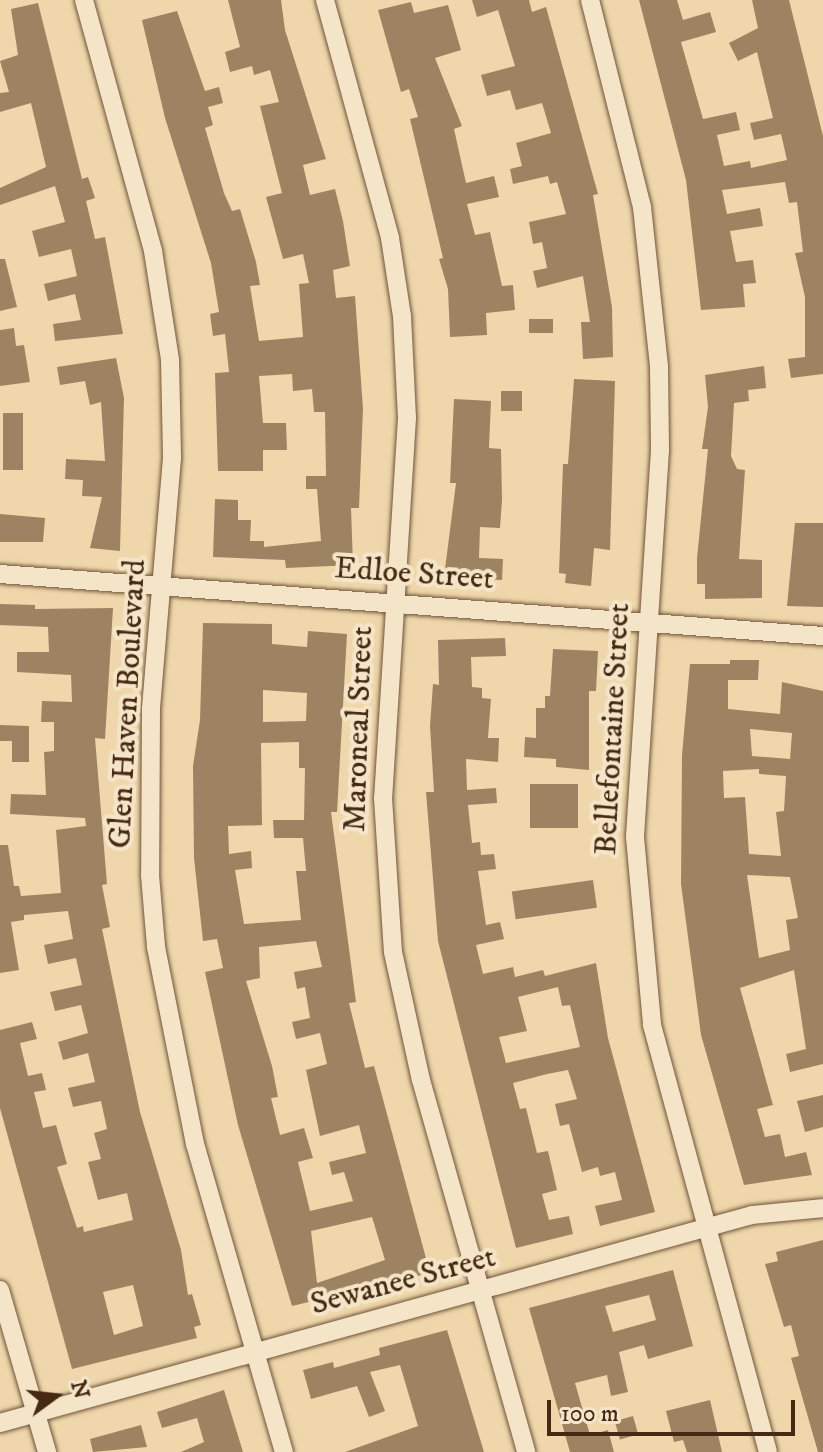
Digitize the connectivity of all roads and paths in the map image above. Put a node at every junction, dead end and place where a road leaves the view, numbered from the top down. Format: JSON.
{"nodes":[{"id":1,"x":84,"y":0,"type":"edge"},
{"id":2,"x":325,"y":0,"type":"edge"},
{"id":3,"x":590,"y":0,"type":"edge"},
{"id":4,"x":0,"y":574,"type":"edge"},
{"id":5,"x":162,"y":587,"type":"junction"},
{"id":6,"x":394,"y":601,"type":"junction"},
{"id":7,"x":647,"y":623,"type":"junction"},
{"id":8,"x":823,"y":636,"type":"edge"},
{"id":9,"x":823,"y":1208,"type":"edge"},
{"id":10,"x":707,"y":1228,"type":"junction"},
{"id":11,"x":0,"y":1290,"type":"edge"},
{"id":12,"x":481,"y":1291,"type":"junction"},
{"id":13,"x":254,"y":1353,"type":"junction"},
{"id":14,"x":36,"y":1413,"type":"junction"},
{"id":15,"x":0,"y":1423,"type":"edge"},
{"id":16,"x":47,"y":1452,"type":"edge"},
{"id":17,"x":284,"y":1452,"type":"edge"},
{"id":18,"x":526,"y":1452,"type":"edge"},
{"id":19,"x":768,"y":1452,"type":"edge"}],
"edges":[{"from":1,"to":5,"type":"street","name":"Glen Haven Boulevard"},
{"from":2,"to":6,"type":"street","name":"Maroneal Street"},
{"from":3,"to":7,"type":"street","name":"Bellefontaine Street"},
{"from":4,"to":5,"type":"street","name":"Edloe Street"},
{"from":5,"to":6,"type":"street","name":"Edloe Street"},
{"from":5,"to":13,"type":"street","name":"Glen Haven Boulevard"},
{"from":6,"to":7,"type":"street","name":"Edloe Street"},
{"from":6,"to":12,"type":"street","name":"Maroneal Street"},
{"from":7,"to":8,"type":"street","name":"Edloe Street"},
{"from":7,"to":10,"type":"street","name":"Bellefontaine Street"},
{"from":9,"to":10,"type":"street","name":"Sewanee Street"},
{"from":10,"to":12,"type":"street","name":"Sewanee Street"},
{"from":10,"to":19,"type":"street","name":"Bellefontaine Street"},
{"from":11,"to":14,"type":"street"},
{"from":12,"to":13,"type":"street","name":"Sewanee Street"},
{"from":12,"to":18,"type":"street","name":"Maroneal Street"},
{"from":13,"to":14,"type":"street","name":"Sewanee Street"},
{"from":13,"to":17,"type":"street","name":"Glen Haven Boulevard"},
{"from":14,"to":15,"type":"street","name":"Sewanee Street"},
{"from":14,"to":16,"type":"street"}]}
